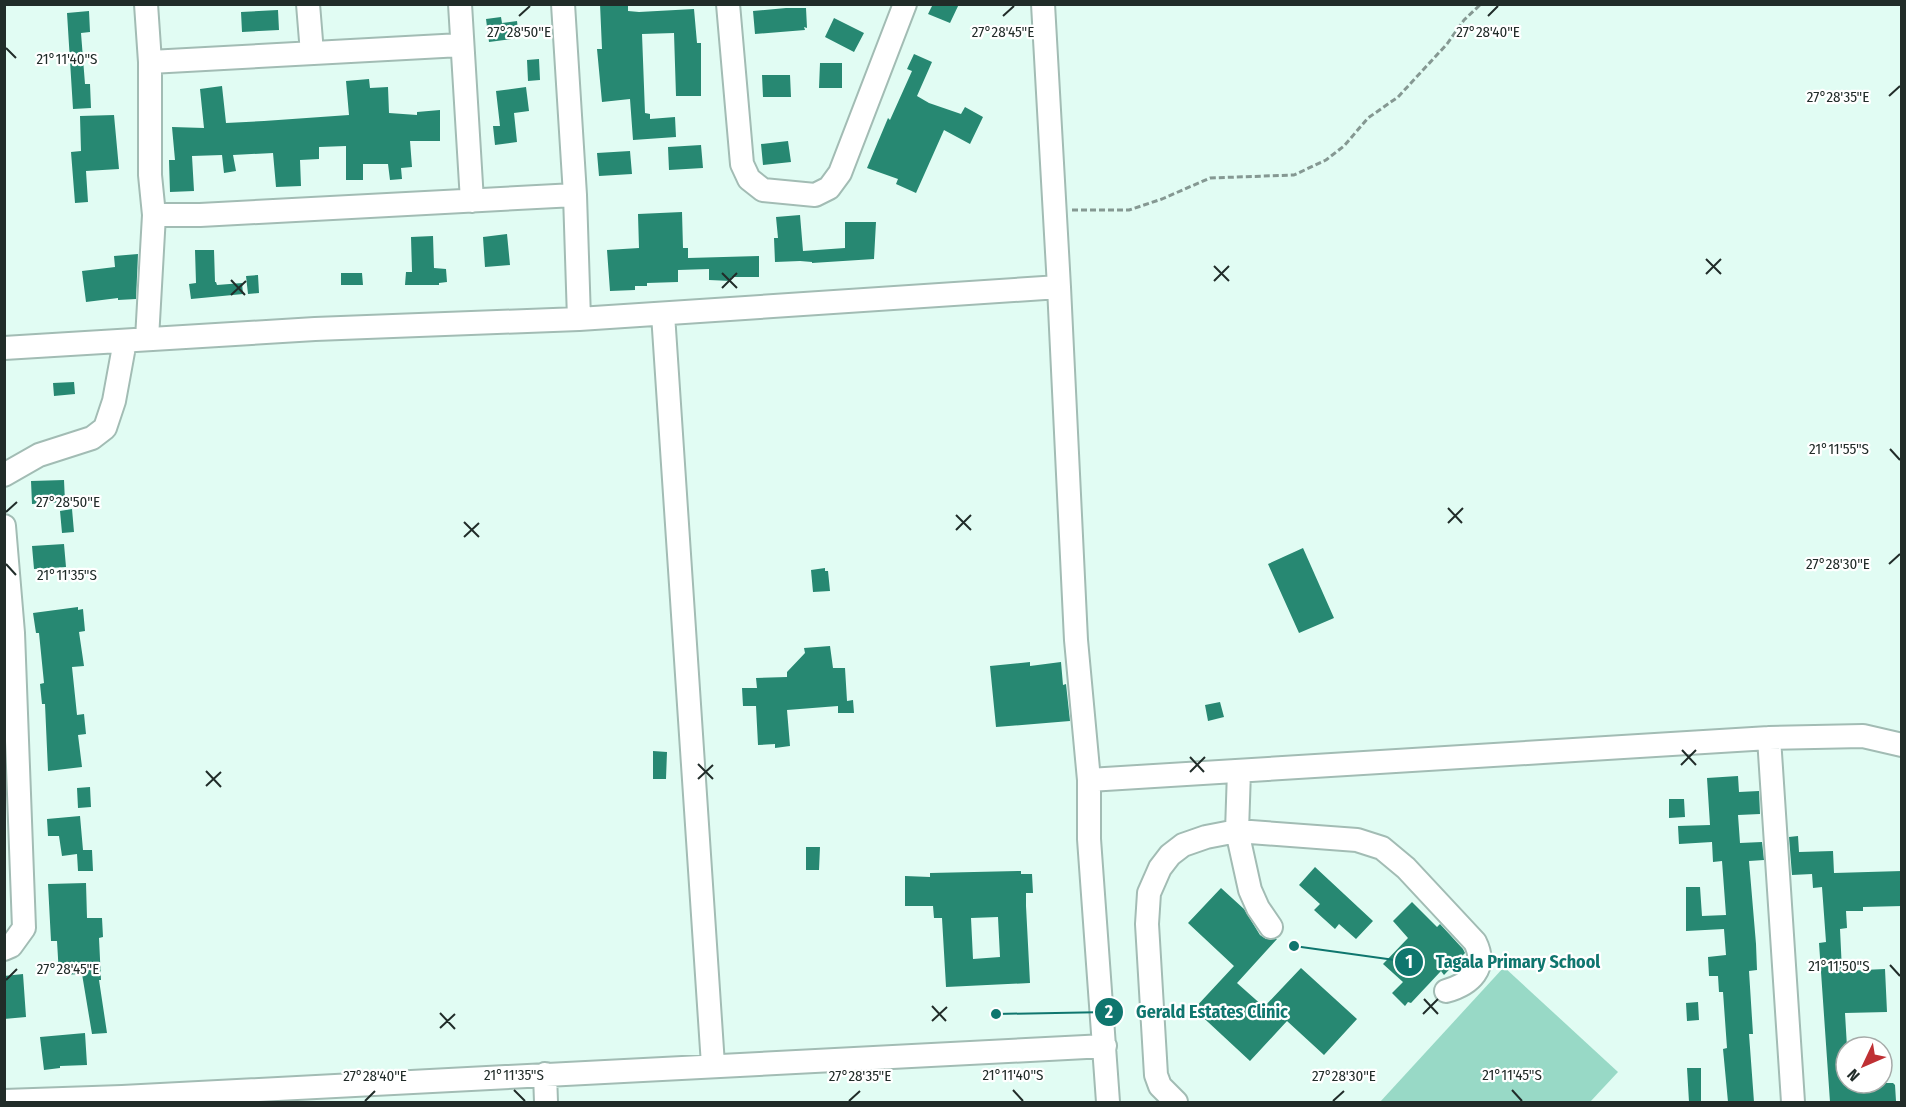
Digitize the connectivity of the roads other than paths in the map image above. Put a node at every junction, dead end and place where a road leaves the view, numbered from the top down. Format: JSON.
{"nodes":[{"id":1,"x":146,"y":4,"type":"edge"},
{"id":2,"x":308,"y":4,"type":"edge"},
{"id":3,"x":460,"y":4,"type":"edge"},
{"id":4,"x":563,"y":4,"type":"edge"},
{"id":5,"x":728,"y":4,"type":"edge"},
{"id":6,"x":906,"y":4,"type":"edge"},
{"id":7,"x":1043,"y":4,"type":"edge"},
{"id":8,"x":462,"y":45,"type":"junction"},
{"id":9,"x":312,"y":53,"type":"junction"},
{"id":10,"x":150,"y":62,"type":"junction"},
{"id":11,"x":575,"y":195,"type":"junction"},
{"id":12,"x":472,"y":201,"type":"junction"},
{"id":13,"x":154,"y":215,"type":"junction"},
{"id":14,"x":1059,"y":288,"type":"junction"},
{"id":15,"x":663,"y":314,"type":"junction"},
{"id":16,"x":579,"y":319,"type":"junction"},
{"id":17,"x":136,"y":340,"type":"junction"},
{"id":18,"x":4,"y":348,"type":"edge"},
{"id":19,"x":4,"y":475,"type":"edge"},
{"id":20,"x":4,"y":526,"type":"edge"},
{"id":21,"x":9,"y":633,"type":"edge"},
{"id":22,"x":1769,"y":738,"type":"junction"},
{"id":23,"x":1902,"y":745,"type":"edge"},
{"id":24,"x":1239,"y":771,"type":"junction"},
{"id":25,"x":1089,"y":780,"type":"junction"},
{"id":26,"x":1238,"y":831,"type":"junction"},
{"id":27,"x":1271,"y":927,"type":"dead end"},
{"id":28,"x":4,"y":949,"type":"edge"},
{"id":29,"x":1446,"y":991,"type":"dead end"},
{"id":30,"x":1105,"y":1046,"type":"junction"},
{"id":31,"x":712,"y":1065,"type":"junction"},
{"id":32,"x":545,"y":1074,"type":"junction"},
{"id":33,"x":122,"y":1100,"type":"edge"},
{"id":34,"x":4,"y":1101,"type":"edge"},
{"id":35,"x":546,"y":1102,"type":"edge"},
{"id":36,"x":1108,"y":1102,"type":"edge"},
{"id":37,"x":1176,"y":1102,"type":"edge"},
{"id":38,"x":1793,"y":1102,"type":"edge"}],
"edges":[{"from":1,"to":10,"type":"street"},
{"from":2,"to":9,"type":"street"},
{"from":3,"to":8,"type":"street"},
{"from":4,"to":11,"type":"street"},
{"from":5,"to":6,"type":"street"},
{"from":7,"to":14,"type":"street"},
{"from":8,"to":9,"type":"street"},
{"from":8,"to":12,"type":"street"},
{"from":9,"to":10,"type":"street"},
{"from":10,"to":13,"type":"street"},
{"from":11,"to":12,"type":"street"},
{"from":11,"to":16,"type":"street"},
{"from":12,"to":13,"type":"street"},
{"from":13,"to":17,"type":"street"},
{"from":14,"to":15,"type":"street"},
{"from":14,"to":25,"type":"street"},
{"from":15,"to":16,"type":"street"},
{"from":15,"to":31,"type":"street"},
{"from":16,"to":17,"type":"street"},
{"from":17,"to":18,"type":"street"},
{"from":17,"to":19,"type":"street"},
{"from":20,"to":21,"type":"street"},
{"from":21,"to":28,"type":"street"},
{"from":22,"to":23,"type":"street"},
{"from":22,"to":24,"type":"street"},
{"from":22,"to":38,"type":"street"},
{"from":24,"to":25,"type":"street"},
{"from":24,"to":26,"type":"street"},
{"from":25,"to":30,"type":"street"},
{"from":26,"to":27,"type":"street"},
{"from":26,"to":29,"type":"street"},
{"from":26,"to":37,"type":"street"},
{"from":30,"to":31,"type":"street"},
{"from":30,"to":36,"type":"street"},
{"from":31,"to":32,"type":"street"},
{"from":32,"to":33,"type":"street"},
{"from":32,"to":35,"type":"street"},
{"from":33,"to":34,"type":"street"}]}
